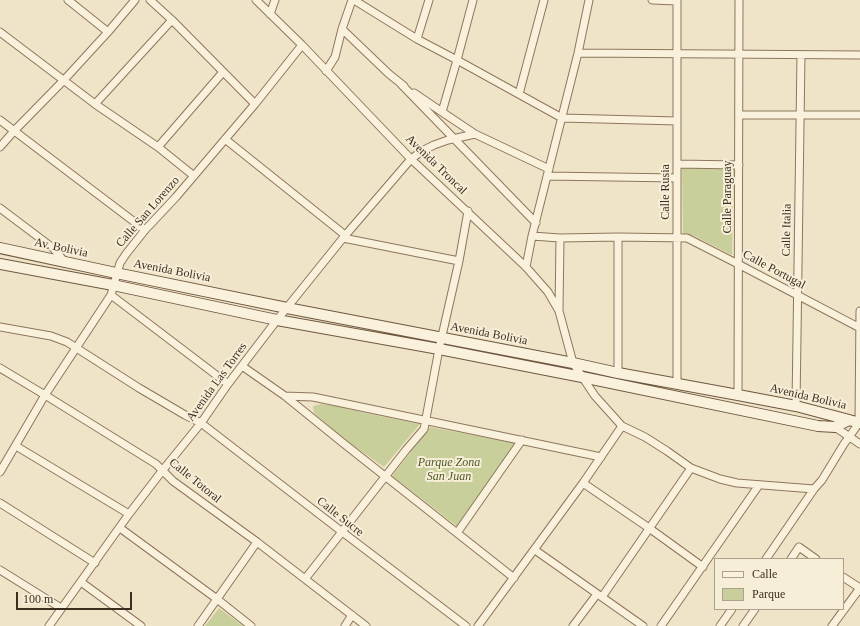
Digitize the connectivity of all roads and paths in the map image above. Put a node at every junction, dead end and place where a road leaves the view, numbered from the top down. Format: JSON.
{"nodes":[{"id":1,"x":68,"y":0,"type":"edge"},
{"id":2,"x":135,"y":0,"type":"edge"},
{"id":3,"x":150,"y":0,"type":"edge"},
{"id":4,"x":256,"y":0,"type":"edge"},
{"id":5,"x":275,"y":0,"type":"edge"},
{"id":6,"x":353,"y":0,"type":"edge"},
{"id":7,"x":429,"y":0,"type":"edge"},
{"id":8,"x":473,"y":0,"type":"edge"},
{"id":9,"x":544,"y":0,"type":"edge"},
{"id":10,"x":589,"y":0,"type":"edge"},
{"id":11,"x":652,"y":0,"type":"edge"},
{"id":12,"x":677,"y":0,"type":"edge"},
{"id":13,"x":739,"y":0,"type":"edge"},
{"id":14,"x":270,"y":14,"type":"junction"},
{"id":15,"x":172,"y":20,"type":"junction"},
{"id":16,"x":342,"y":29,"type":"junction"},
{"id":17,"x":0,"y":32,"type":"edge"},
{"id":18,"x":108,"y":32,"type":"junction"},
{"id":19,"x":417,"y":39,"type":"junction"},
{"id":20,"x":302,"y":45,"type":"junction"},
{"id":21,"x":578,"y":53,"type":"junction"},
{"id":22,"x":677,"y":54,"type":"junction"},
{"id":23,"x":739,"y":54,"type":"junction"},
{"id":24,"x":801,"y":55,"type":"junction"},
{"id":25,"x":860,"y":55,"type":"edge"},
{"id":26,"x":457,"y":60,"type":"junction"},
{"id":27,"x":326,"y":71,"type":"junction"},
{"id":28,"x":223,"y":72,"type":"junction"},
{"id":29,"x":64,"y":80,"type":"junction"},
{"id":30,"x":401,"y":84,"type":"junction"},
{"id":31,"x":519,"y":94,"type":"junction"},
{"id":32,"x":94,"y":104,"type":"junction"},
{"id":33,"x":255,"y":104,"type":"junction"},
{"id":34,"x":442,"y":112,"type":"junction"},
{"id":35,"x":739,"y":115,"type":"junction"},
{"id":36,"x":800,"y":115,"type":"junction"},
{"id":37,"x":860,"y":115,"type":"edge"},
{"id":38,"x":562,"y":118,"type":"junction"},
{"id":39,"x":0,"y":120,"type":"edge"},
{"id":40,"x":677,"y":121,"type":"junction"},
{"id":41,"x":14,"y":131,"type":"junction"},
{"id":42,"x":475,"y":134,"type":"junction"},
{"id":43,"x":454,"y":138,"type":"junction"},
{"id":44,"x":225,"y":139,"type":"junction"},
{"id":45,"x":0,"y":147,"type":"edge"},
{"id":46,"x":158,"y":147,"type":"junction"},
{"id":47,"x":411,"y":159,"type":"junction"},
{"id":48,"x":677,"y":164,"type":"junction"},
{"id":49,"x":739,"y":165,"type":"junction"},
{"id":50,"x":548,"y":173,"type":"junction"},
{"id":51,"x":194,"y":176,"type":"junction"},
{"id":52,"x":677,"y":178,"type":"junction"},
{"id":53,"x":0,"y":208,"type":"edge"},
{"id":54,"x":468,"y":211,"type":"junction"},
{"id":55,"x":536,"y":223,"type":"junction"},
{"id":56,"x":145,"y":230,"type":"junction"},
{"id":57,"x":344,"y":236,"type":"junction"},
{"id":58,"x":532,"y":236,"type":"junction"},
{"id":59,"x":618,"y":237,"type":"junction"},
{"id":60,"x":677,"y":237,"type":"junction"},
{"id":61,"x":560,"y":238,"type":"junction"},
{"id":62,"x":0,"y":248,"type":"edge"},
{"id":63,"x":64,"y":261,"type":"junction"},
{"id":64,"x":459,"y":261,"type":"junction"},
{"id":65,"x":0,"y":264,"type":"edge"},
{"id":66,"x":738,"y":264,"type":"junction"},
{"id":67,"x":526,"y":267,"type":"junction"},
{"id":68,"x":116,"y":273,"type":"junction"},
{"id":69,"x":112,"y":290,"type":"junction"},
{"id":70,"x":797,"y":295,"type":"junction"},
{"id":71,"x":287,"y":308,"type":"junction"},
{"id":72,"x":559,"y":311,"type":"junction"},
{"id":73,"x":860,"y":311,"type":"edge"},
{"id":74,"x":277,"y":320,"type":"junction"},
{"id":75,"x":0,"y":327,"type":"edge"},
{"id":76,"x":860,"y":328,"type":"edge"},
{"id":77,"x":441,"y":338,"type":"junction"},
{"id":78,"x":77,"y":348,"type":"junction"},
{"id":79,"x":439,"y":349,"type":"junction"},
{"id":80,"x":573,"y":363,"type":"junction"},
{"id":81,"x":242,"y":366,"type":"junction"},
{"id":82,"x":0,"y":368,"type":"edge"},
{"id":83,"x":618,"y":373,"type":"junction"},
{"id":84,"x":582,"y":377,"type":"junction"},
{"id":85,"x":677,"y":383,"type":"junction"},
{"id":86,"x":228,"y":384,"type":"junction"},
{"id":87,"x":45,"y":395,"type":"junction"},
{"id":88,"x":738,"y":395,"type":"junction"},
{"id":89,"x":285,"y":396,"type":"junction"},
{"id":90,"x":796,"y":406,"type":"junction"},
{"id":91,"x":426,"y":420,"type":"junction"},
{"id":92,"x":856,"y":422,"type":"edge"},
{"id":93,"x":201,"y":423,"type":"junction"},
{"id":94,"x":622,"y":426,"type":"junction"},
{"id":95,"x":835,"y":427,"type":"junction"},
{"id":96,"x":849,"y":437,"type":"junction"},
{"id":97,"x":522,"y":440,"type":"junction"},
{"id":98,"x":860,"y":444,"type":"edge"},
{"id":99,"x":16,"y":446,"type":"junction"},
{"id":100,"x":601,"y":457,"type":"junction"},
{"id":101,"x":691,"y":468,"type":"junction"},
{"id":102,"x":162,"y":471,"type":"junction"},
{"id":103,"x":0,"y":472,"type":"edge"},
{"id":104,"x":385,"y":476,"type":"junction"},
{"id":105,"x":583,"y":483,"type":"junction"},
{"id":106,"x":759,"y":485,"type":"junction"},
{"id":107,"x":814,"y":489,"type":"junction"},
{"id":108,"x":0,"y":503,"type":"edge"},
{"id":109,"x":130,"y":514,"type":"junction"},
{"id":110,"x":120,"y":528,"type":"junction"},
{"id":111,"x":649,"y":528,"type":"junction"},
{"id":112,"x":341,"y":532,"type":"junction"},
{"id":113,"x":457,"y":533,"type":"junction"},
{"id":114,"x":257,"y":542,"type":"junction"},
{"id":115,"x":535,"y":550,"type":"junction"},
{"id":116,"x":767,"y":558,"type":"edge"},
{"id":117,"x":792,"y":558,"type":"edge"},
{"id":118,"x":815,"y":558,"type":"edge"},
{"id":119,"x":95,"y":563,"type":"junction"},
{"id":120,"x":703,"y":567,"type":"junction"},
{"id":121,"x":0,"y":570,"type":"edge"},
{"id":122,"x":514,"y":578,"type":"junction"},
{"id":123,"x":844,"y":578,"type":"edge"},
{"id":124,"x":305,"y":579,"type":"junction"},
{"id":125,"x":81,"y":582,"type":"junction"},
{"id":126,"x":860,"y":588,"type":"edge"},
{"id":127,"x":600,"y":596,"type":"junction"},
{"id":128,"x":217,"y":599,"type":"junction"},
{"id":129,"x":61,"y":608,"type":"junction"},
{"id":130,"x":731,"y":610,"type":"edge"},
{"id":131,"x":754,"y":610,"type":"edge"},
{"id":132,"x":844,"y":610,"type":"edge"},
{"id":133,"x":844,"y":610,"type":"edge"},
{"id":134,"x":352,"y":615,"type":"junction"},
{"id":135,"x":638,"y":625,"type":"edge"},
{"id":136,"x":49,"y":626,"type":"edge"},
{"id":137,"x":141,"y":626,"type":"edge"},
{"id":138,"x":198,"y":626,"type":"edge"},
{"id":139,"x":252,"y":626,"type":"edge"},
{"id":140,"x":345,"y":626,"type":"edge"},
{"id":141,"x":366,"y":626,"type":"edge"},
{"id":142,"x":466,"y":626,"type":"edge"},
{"id":143,"x":478,"y":626,"type":"edge"},
{"id":144,"x":574,"y":626,"type":"edge"},
{"id":145,"x":661,"y":626,"type":"edge"},
{"id":146,"x":720,"y":626,"type":"edge"},
{"id":147,"x":742,"y":626,"type":"edge"},
{"id":148,"x":832,"y":626,"type":"edge"}],
"edges":[{"from":1,"to":18,"type":"street"},
{"from":2,"to":18,"type":"street"},
{"from":3,"to":15,"type":"street"},
{"from":4,"to":14,"type":"street","name":"Avenida Troncal"},
{"from":5,"to":14,"type":"street"},
{"from":6,"to":16,"type":"street"},
{"from":6,"to":19,"type":"street"},
{"from":7,"to":19,"type":"street"},
{"from":8,"to":26,"type":"street"},
{"from":9,"to":31,"type":"street"},
{"from":10,"to":21,"type":"street"},
{"from":11,"to":12,"type":"street"},
{"from":12,"to":22,"type":"street","name":"Calle Rusia"},
{"from":13,"to":23,"type":"street","name":"Calle Paraguay"},
{"from":14,"to":20,"type":"street","name":"Avenida Troncal"},
{"from":15,"to":28,"type":"street"},
{"from":15,"to":32,"type":"street"},
{"from":16,"to":27,"type":"street"},
{"from":16,"to":30,"type":"street"},
{"from":17,"to":29,"type":"street"},
{"from":18,"to":29,"type":"street"},
{"from":19,"to":26,"type":"street"},
{"from":20,"to":27,"type":"street","name":"Avenida Troncal"},
{"from":20,"to":33,"type":"street","name":"Calle San Lorenzo"},
{"from":21,"to":22,"type":"street"},
{"from":21,"to":38,"type":"street"},
{"from":22,"to":23,"type":"street"},
{"from":22,"to":40,"type":"street","name":"Calle Rusia"},
{"from":23,"to":24,"type":"street"},
{"from":23,"to":35,"type":"street","name":"Calle Paraguay"},
{"from":24,"to":25,"type":"street"},
{"from":24,"to":36,"type":"street","name":"Calle Italia"},
{"from":26,"to":31,"type":"street"},
{"from":26,"to":34,"type":"street"},
{"from":27,"to":47,"type":"street","name":"Avenida Troncal"},
{"from":28,"to":33,"type":"street"},
{"from":28,"to":46,"type":"street"},
{"from":29,"to":32,"type":"street"},
{"from":29,"to":41,"type":"street"},
{"from":30,"to":34,"type":"street"},
{"from":30,"to":43,"type":"street"},
{"from":31,"to":38,"type":"street"},
{"from":32,"to":46,"type":"street"},
{"from":33,"to":44,"type":"street","name":"Calle San Lorenzo"},
{"from":34,"to":42,"type":"street"},
{"from":35,"to":36,"type":"street"},
{"from":35,"to":49,"type":"street","name":"Calle Paraguay"},
{"from":36,"to":37,"type":"street"},
{"from":36,"to":70,"type":"street","name":"Calle Italia"},
{"from":38,"to":40,"type":"street"},
{"from":38,"to":50,"type":"street"},
{"from":39,"to":41,"type":"street"},
{"from":40,"to":48,"type":"street","name":"Calle Rusia"},
{"from":41,"to":45,"type":"street"},
{"from":41,"to":56,"type":"street"},
{"from":42,"to":43,"type":"street","name":"Avenida Las Torres"},
{"from":42,"to":50,"type":"street"},
{"from":43,"to":47,"type":"street","name":"Avenida Las Torres"},
{"from":43,"to":55,"type":"street"},
{"from":44,"to":51,"type":"street","name":"Calle San Lorenzo"},
{"from":44,"to":57,"type":"street"},
{"from":46,"to":51,"type":"street"},
{"from":47,"to":54,"type":"street","name":"Avenida Troncal"},
{"from":47,"to":57,"type":"street","name":"Avenida Las Torres"},
{"from":48,"to":49,"type":"street"},
{"from":48,"to":52,"type":"street","name":"Calle Rusia"},
{"from":49,"to":66,"type":"street","name":"Calle Paraguay"},
{"from":50,"to":52,"type":"street"},
{"from":50,"to":55,"type":"street"},
{"from":51,"to":56,"type":"street","name":"Calle San Lorenzo"},
{"from":52,"to":60,"type":"street","name":"Calle Rusia"},
{"from":53,"to":63,"type":"street"},
{"from":54,"to":64,"type":"street"},
{"from":54,"to":67,"type":"street","name":"Avenida Troncal"},
{"from":55,"to":58,"type":"street"},
{"from":56,"to":68,"type":"street","name":"Calle San Lorenzo"},
{"from":57,"to":64,"type":"street"},
{"from":57,"to":71,"type":"street","name":"Avenida Las Torres"},
{"from":58,"to":61,"type":"street","name":"Calle Portugal"},
{"from":58,"to":67,"type":"street"},
{"from":59,"to":60,"type":"street","name":"Calle Portugal"},
{"from":59,"to":61,"type":"street","name":"Calle Portugal"},
{"from":59,"to":83,"type":"street"},
{"from":60,"to":66,"type":"street","name":"Calle Portugal"},
{"from":60,"to":85,"type":"street","name":"Calle Rusia"},
{"from":61,"to":72,"type":"street"},
{"from":62,"to":63,"type":"street","name":"Av. Bolivia"},
{"from":63,"to":68,"type":"street","name":"Av. Bolivia"},
{"from":64,"to":77,"type":"street"},
{"from":65,"to":69,"type":"street"},
{"from":66,"to":70,"type":"street","name":"Calle Portugal"},
{"from":66,"to":88,"type":"street","name":"Calle Paraguay"},
{"from":67,"to":72,"type":"street","name":"Avenida Troncal"},
{"from":68,"to":69,"type":"street","name":"Calle San Lorenzo"},
{"from":68,"to":71,"type":"street","name":"Avenida Bolivia"},
{"from":69,"to":74,"type":"street","name":"Avenida Bolivia"},
{"from":69,"to":78,"type":"street","name":"Calle San Lorenzo"},
{"from":69,"to":86,"type":"street"},
{"from":70,"to":76,"type":"street","name":"Calle Portugal"},
{"from":70,"to":90,"type":"street","name":"Calle Italia"},
{"from":71,"to":74,"type":"street","name":"Avenida Las Torres"},
{"from":71,"to":77,"type":"street","name":"Avenida Bolivia"},
{"from":72,"to":80,"type":"street","name":"Avenida Troncal"},
{"from":73,"to":76,"type":"street"},
{"from":74,"to":79,"type":"street","name":"Avenida Bolivia"},
{"from":74,"to":81,"type":"street","name":"Avenida Las Torres"},
{"from":75,"to":78,"type":"street","name":"Calle Sucre"},
{"from":76,"to":92,"type":"street"},
{"from":77,"to":79,"type":"street"},
{"from":77,"to":80,"type":"street","name":"Avenida Bolivia"},
{"from":78,"to":87,"type":"street","name":"Calle San Lorenzo"},
{"from":78,"to":93,"type":"street","name":"Calle Sucre"},
{"from":79,"to":84,"type":"street","name":"Avenida Bolivia"},
{"from":79,"to":91,"type":"street"},
{"from":80,"to":83,"type":"street","name":"Avenida Bolivia"},
{"from":80,"to":84,"type":"street","name":"Avenida Troncal"},
{"from":81,"to":86,"type":"street","name":"Avenida Las Torres"},
{"from":81,"to":89,"type":"street"},
{"from":82,"to":87,"type":"street","name":"Calle Totoral"},
{"from":83,"to":85,"type":"street","name":"Avenida Bolivia"},
{"from":84,"to":94,"type":"street","name":"Avenida Troncal"},
{"from":84,"to":95,"type":"street","name":"Avenida Bolivia"},
{"from":85,"to":88,"type":"street","name":"Avenida Bolivia"},
{"from":86,"to":93,"type":"street","name":"Avenida Las Torres"},
{"from":87,"to":99,"type":"street","name":"Calle San Lorenzo"},
{"from":87,"to":102,"type":"street","name":"Calle Totoral"},
{"from":88,"to":90,"type":"street","name":"Avenida Bolivia"},
{"from":89,"to":91,"type":"street"},
{"from":89,"to":104,"type":"street"},
{"from":90,"to":92,"type":"street","name":"Avenida Bolivia"},
{"from":91,"to":97,"type":"street"},
{"from":91,"to":104,"type":"street"},
{"from":92,"to":95,"type":"street","name":"Avenida Bolivia"},
{"from":92,"to":96,"type":"street"},
{"from":93,"to":102,"type":"street","name":"Avenida Las Torres"},
{"from":93,"to":112,"type":"street","name":"Calle Sucre"},
{"from":94,"to":100,"type":"street"},
{"from":94,"to":101,"type":"street"},
{"from":95,"to":96,"type":"street"},
{"from":96,"to":98,"type":"street"},
{"from":96,"to":107,"type":"street"},
{"from":97,"to":100,"type":"street"},
{"from":97,"to":113,"type":"street"},
{"from":99,"to":103,"type":"street","name":"Calle San Lorenzo"},
{"from":99,"to":109,"type":"street"},
{"from":100,"to":105,"type":"street"},
{"from":101,"to":106,"type":"street"},
{"from":101,"to":111,"type":"street"},
{"from":102,"to":109,"type":"street","name":"Avenida Las Torres"},
{"from":102,"to":114,"type":"street","name":"Calle Totoral"},
{"from":104,"to":112,"type":"street"},
{"from":104,"to":113,"type":"street"},
{"from":105,"to":111,"type":"street"},
{"from":105,"to":115,"type":"street"},
{"from":106,"to":107,"type":"street"},
{"from":106,"to":120,"type":"street"},
{"from":107,"to":116,"type":"street"},
{"from":108,"to":119,"type":"street"},
{"from":109,"to":110,"type":"street","name":"Avenida Las Torres"},
{"from":110,"to":119,"type":"street","name":"Avenida Las Torres"},
{"from":110,"to":128,"type":"street"},
{"from":111,"to":120,"type":"street"},
{"from":111,"to":127,"type":"street"},
{"from":112,"to":124,"type":"street"},
{"from":112,"to":142,"type":"street","name":"Calle Sucre"},
{"from":113,"to":122,"type":"street"},
{"from":114,"to":124,"type":"street","name":"Calle Totoral"},
{"from":114,"to":128,"type":"street"},
{"from":115,"to":122,"type":"street"},
{"from":115,"to":127,"type":"street"},
{"from":117,"to":118,"type":"street"},
{"from":119,"to":125,"type":"street","name":"Avenida Las Torres"},
{"from":120,"to":145,"type":"street"},
{"from":121,"to":129,"type":"street"},
{"from":122,"to":143,"type":"street"},
{"from":123,"to":126,"type":"street"},
{"from":124,"to":134,"type":"street","name":"Calle Totoral"},
{"from":125,"to":129,"type":"street","name":"Avenida Las Torres"},
{"from":125,"to":137,"type":"street"},
{"from":126,"to":133,"type":"street"},
{"from":127,"to":135,"type":"street"},
{"from":127,"to":144,"type":"street"},
{"from":128,"to":138,"type":"street"},
{"from":128,"to":139,"type":"street"},
{"from":129,"to":136,"type":"street","name":"Avenida Las Torres"},
{"from":130,"to":146,"type":"street"},
{"from":131,"to":147,"type":"street"},
{"from":132,"to":148,"type":"street"},
{"from":134,"to":140,"type":"street"},
{"from":134,"to":141,"type":"street","name":"Calle Totoral"}]}
